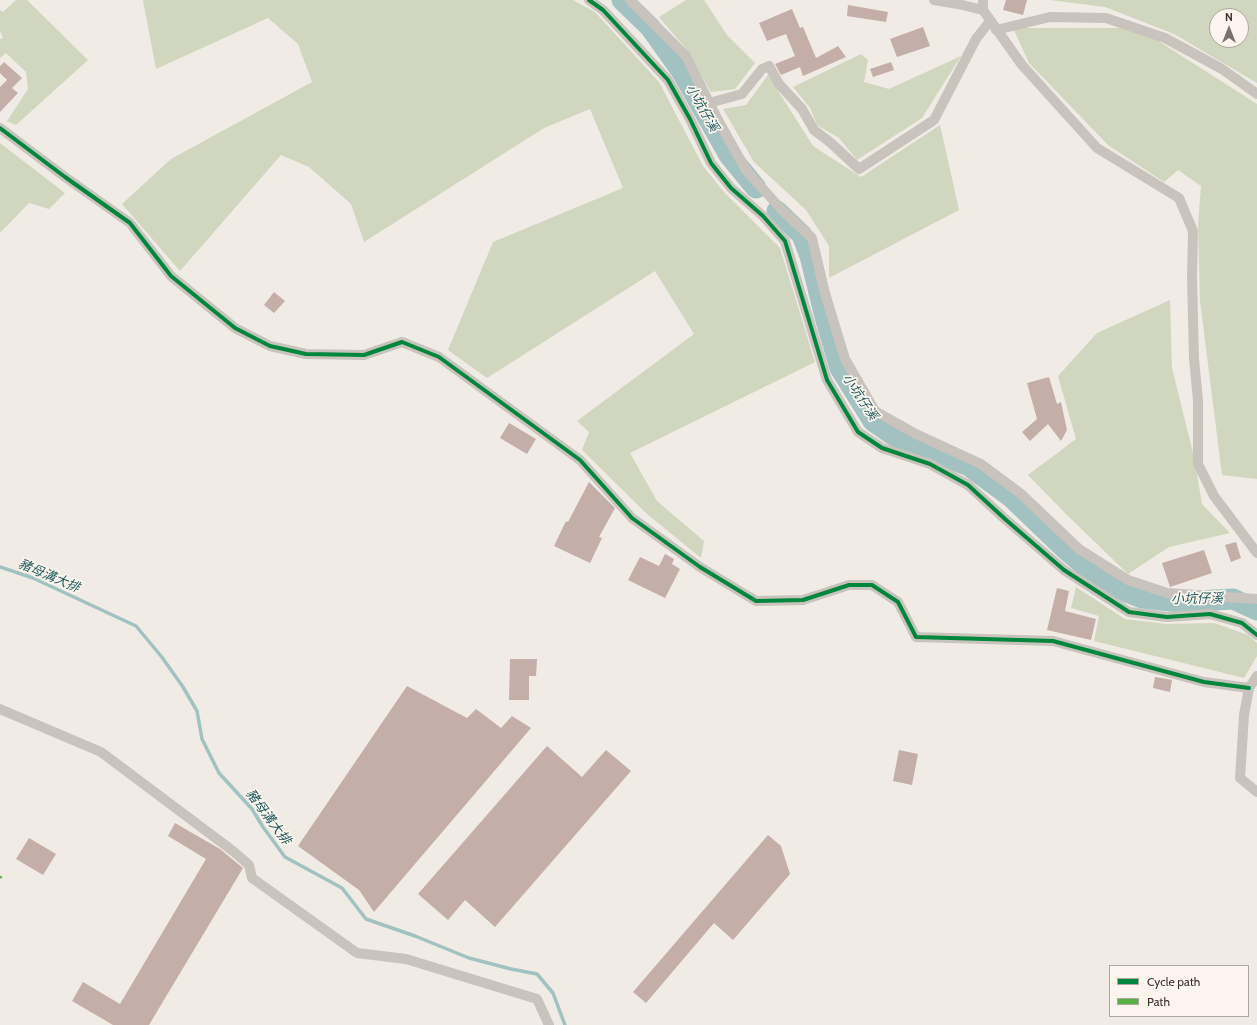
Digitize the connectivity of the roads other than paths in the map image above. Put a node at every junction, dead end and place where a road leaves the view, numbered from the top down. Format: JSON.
{"nodes":[{"id":1,"x":589,"y":0,"type":"edge"},
{"id":2,"x":630,"y":0,"type":"edge"},
{"id":3,"x":934,"y":0,"type":"edge"},
{"id":4,"x":983,"y":5,"type":"edge"},
{"id":5,"x":990,"y":21,"type":"junction"},
{"id":6,"x":996,"y":30,"type":"junction"},
{"id":7,"x":1257,"y":94,"type":"edge"},
{"id":8,"x":709,"y":103,"type":"junction"},
{"id":9,"x":0,"y":128,"type":"edge"},
{"id":10,"x":1257,"y":553,"type":"edge"},
{"id":11,"x":1257,"y":599,"type":"edge"},
{"id":12,"x":1257,"y":635,"type":"edge"},
{"id":13,"x":1257,"y":676,"type":"edge"},
{"id":14,"x":1249,"y":688,"type":"junction"},
{"id":15,"x":0,"y":709,"type":"edge"},
{"id":16,"x":1257,"y":792,"type":"edge"},
{"id":17,"x":549,"y":1025,"type":"edge"}],
"edges":[{"from":1,"to":12,"type":"street"},
{"from":2,"to":8,"type":"street"},
{"from":3,"to":4,"type":"street"},
{"from":4,"to":5,"type":"street"},
{"from":5,"to":6,"type":"street"},
{"from":5,"to":8,"type":"street"},
{"from":6,"to":7,"type":"street"},
{"from":6,"to":10,"type":"street"},
{"from":8,"to":11,"type":"street"},
{"from":9,"to":14,"type":"street"},
{"from":13,"to":14,"type":"street"},
{"from":14,"to":16,"type":"street"},
{"from":15,"to":17,"type":"street"}]}
